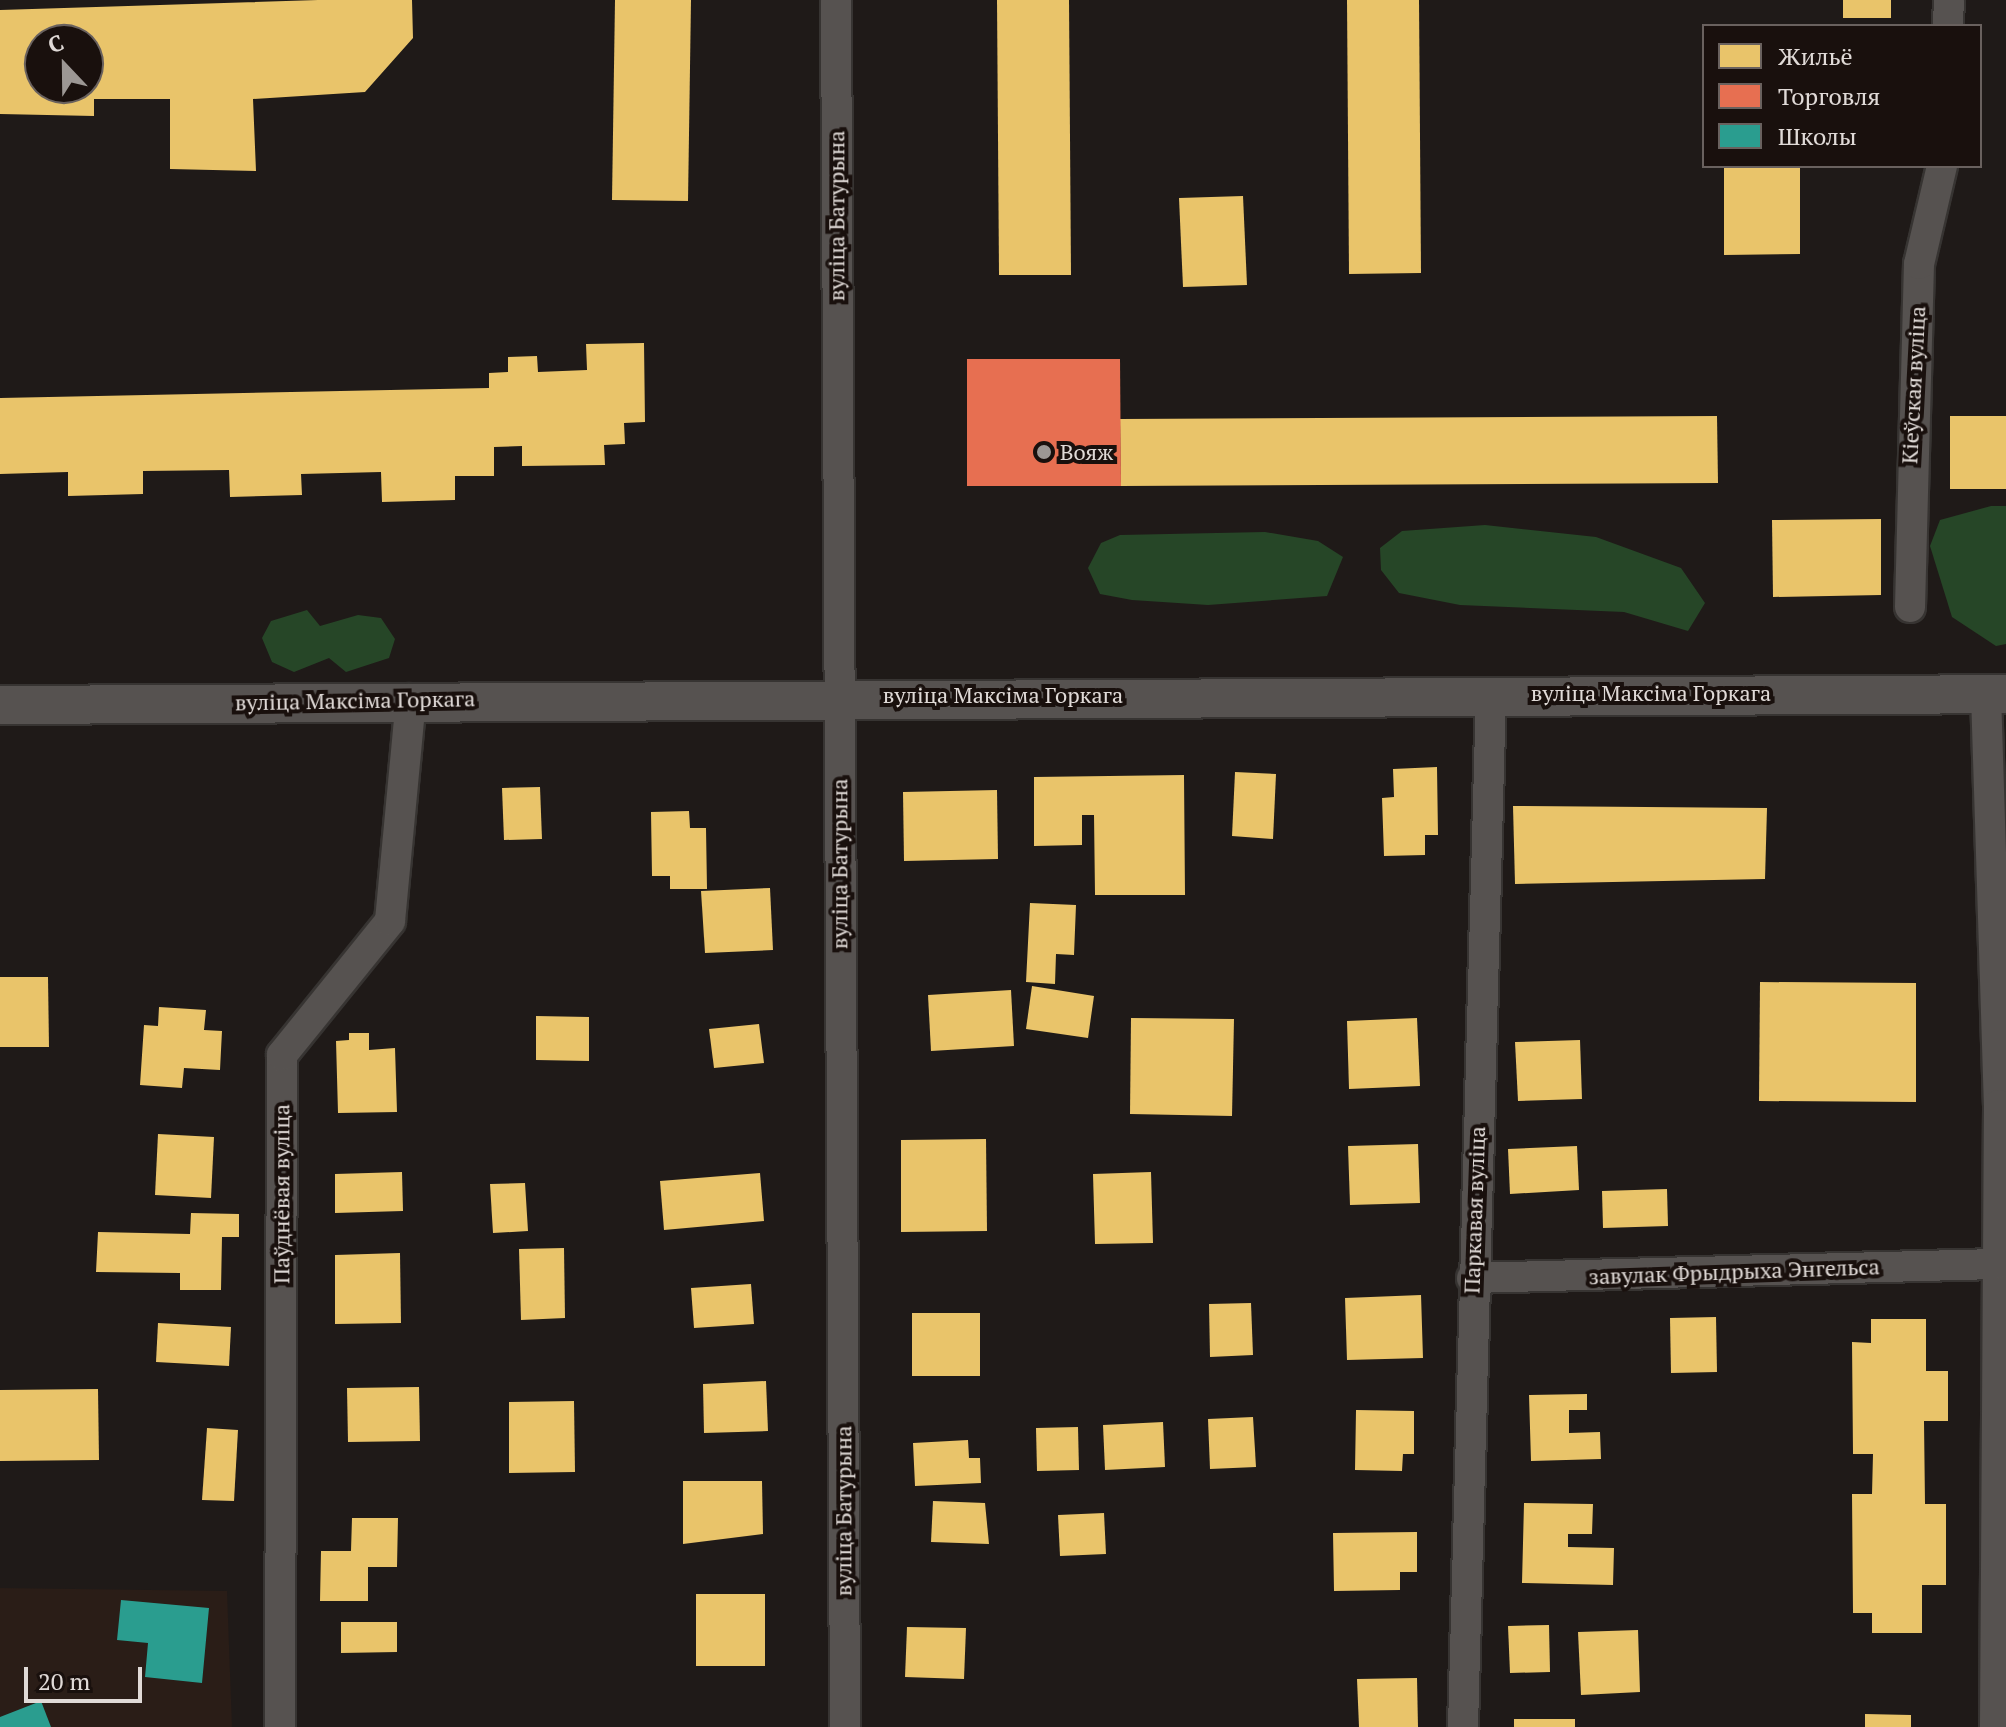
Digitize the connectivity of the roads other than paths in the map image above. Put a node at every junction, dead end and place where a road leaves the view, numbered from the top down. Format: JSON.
{"nodes":[{"id":1,"x":836,"y":0,"type":"edge"},
{"id":2,"x":1949,"y":0,"type":"edge"},
{"id":3,"x":1948,"y":24,"type":"edge"},
{"id":4,"x":1942,"y":168,"type":"edge"},
{"id":5,"x":1910,"y":607,"type":"dead end"},
{"id":6,"x":1491,"y":693,"type":"junction"},
{"id":7,"x":1996,"y":694,"type":"edge"},
{"id":8,"x":838,"y":695,"type":"junction"},
{"id":9,"x":411,"y":699,"type":"junction"},
{"id":10,"x":0,"y":705,"type":"edge"},
{"id":11,"x":2002,"y":1105,"type":"edge"},
{"id":12,"x":1997,"y":1264,"type":"junction"},
{"id":13,"x":1472,"y":1278,"type":"junction"},
{"id":14,"x":280,"y":1727,"type":"edge"},
{"id":15,"x":845,"y":1727,"type":"edge"},
{"id":16,"x":1463,"y":1727,"type":"edge"},
{"id":17,"x":1995,"y":1727,"type":"edge"}],
"edges":[{"from":1,"to":8,"type":"street","name":"вуліца Батурына"},
{"from":2,"to":3,"type":"street"},
{"from":4,"to":5,"type":"street","name":"Кіеўская вуліца"},
{"from":6,"to":7,"type":"street","name":"вуліца Максіма Горкага"},
{"from":6,"to":8,"type":"street","name":"вуліца Максіма Горкага"},
{"from":6,"to":13,"type":"street","name":"Паркавая вуліца"},
{"from":7,"to":11,"type":"street"},
{"from":8,"to":9,"type":"street","name":"вуліца Максіма Горкага"},
{"from":8,"to":15,"type":"street","name":"вуліца Батурына"},
{"from":9,"to":10,"type":"street","name":"вуліца Максіма Горкага"},
{"from":9,"to":14,"type":"street","name":"Паўднёвая вуліца"},
{"from":11,"to":12,"type":"street"},
{"from":12,"to":13,"type":"street","name":"завулак Фрыдрыха Энгельса"},
{"from":12,"to":17,"type":"street"},
{"from":13,"to":16,"type":"street","name":"Паркавая вуліца"}]}
